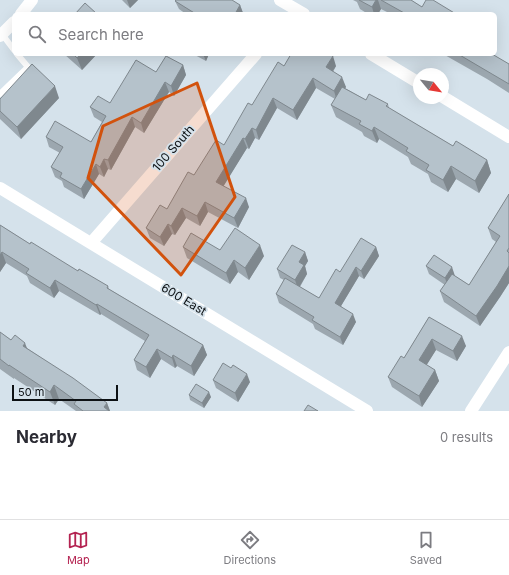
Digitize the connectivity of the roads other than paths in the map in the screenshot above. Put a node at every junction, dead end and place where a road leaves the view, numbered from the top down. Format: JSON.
{"nodes":[{"id":1,"x":32,"y":0,"type":"edge"},
{"id":2,"x":280,"y":0,"type":"edge"},
{"id":3,"x":298,"y":9,"type":"edge"},
{"id":4,"x":23,"y":12,"type":"edge"},
{"id":5,"x":12,"y":24,"type":"edge"},
{"id":6,"x":1,"y":35,"type":"edge"},
{"id":7,"x":12,"y":48,"type":"edge"},
{"id":8,"x":19,"y":56,"type":"edge"},
{"id":9,"x":254,"y":56,"type":"edge"},
{"id":10,"x":374,"y":56,"type":"edge"},
{"id":11,"x":413,"y":79,"type":"edge"},
{"id":12,"x":0,"y":94,"type":"edge"},
{"id":13,"x":449,"y":101,"type":"edge"},
{"id":14,"x":509,"y":138,"type":"edge"},
{"id":15,"x":0,"y":188,"type":"edge"},
{"id":16,"x":91,"y":243,"type":"junction"},
{"id":17,"x":508,"y":354,"type":"edge"},
{"id":18,"x":367,"y":411,"type":"edge"},
{"id":19,"x":471,"y":411,"type":"edge"}],
"edges":[{"from":1,"to":4,"type":"street"},
{"from":2,"to":3,"type":"street"},
{"from":5,"to":6,"type":"street"},
{"from":6,"to":7,"type":"lane"},
{"from":8,"to":12,"type":"lane"},
{"from":9,"to":16,"type":"street","name":"100 South"},
{"from":10,"to":11,"type":"street"},
{"from":13,"to":14,"type":"street"},
{"from":15,"to":16,"type":"street","name":"600 East"},
{"from":16,"to":18,"type":"street","name":"600 East"},
{"from":17,"to":19,"type":"street"}]}
